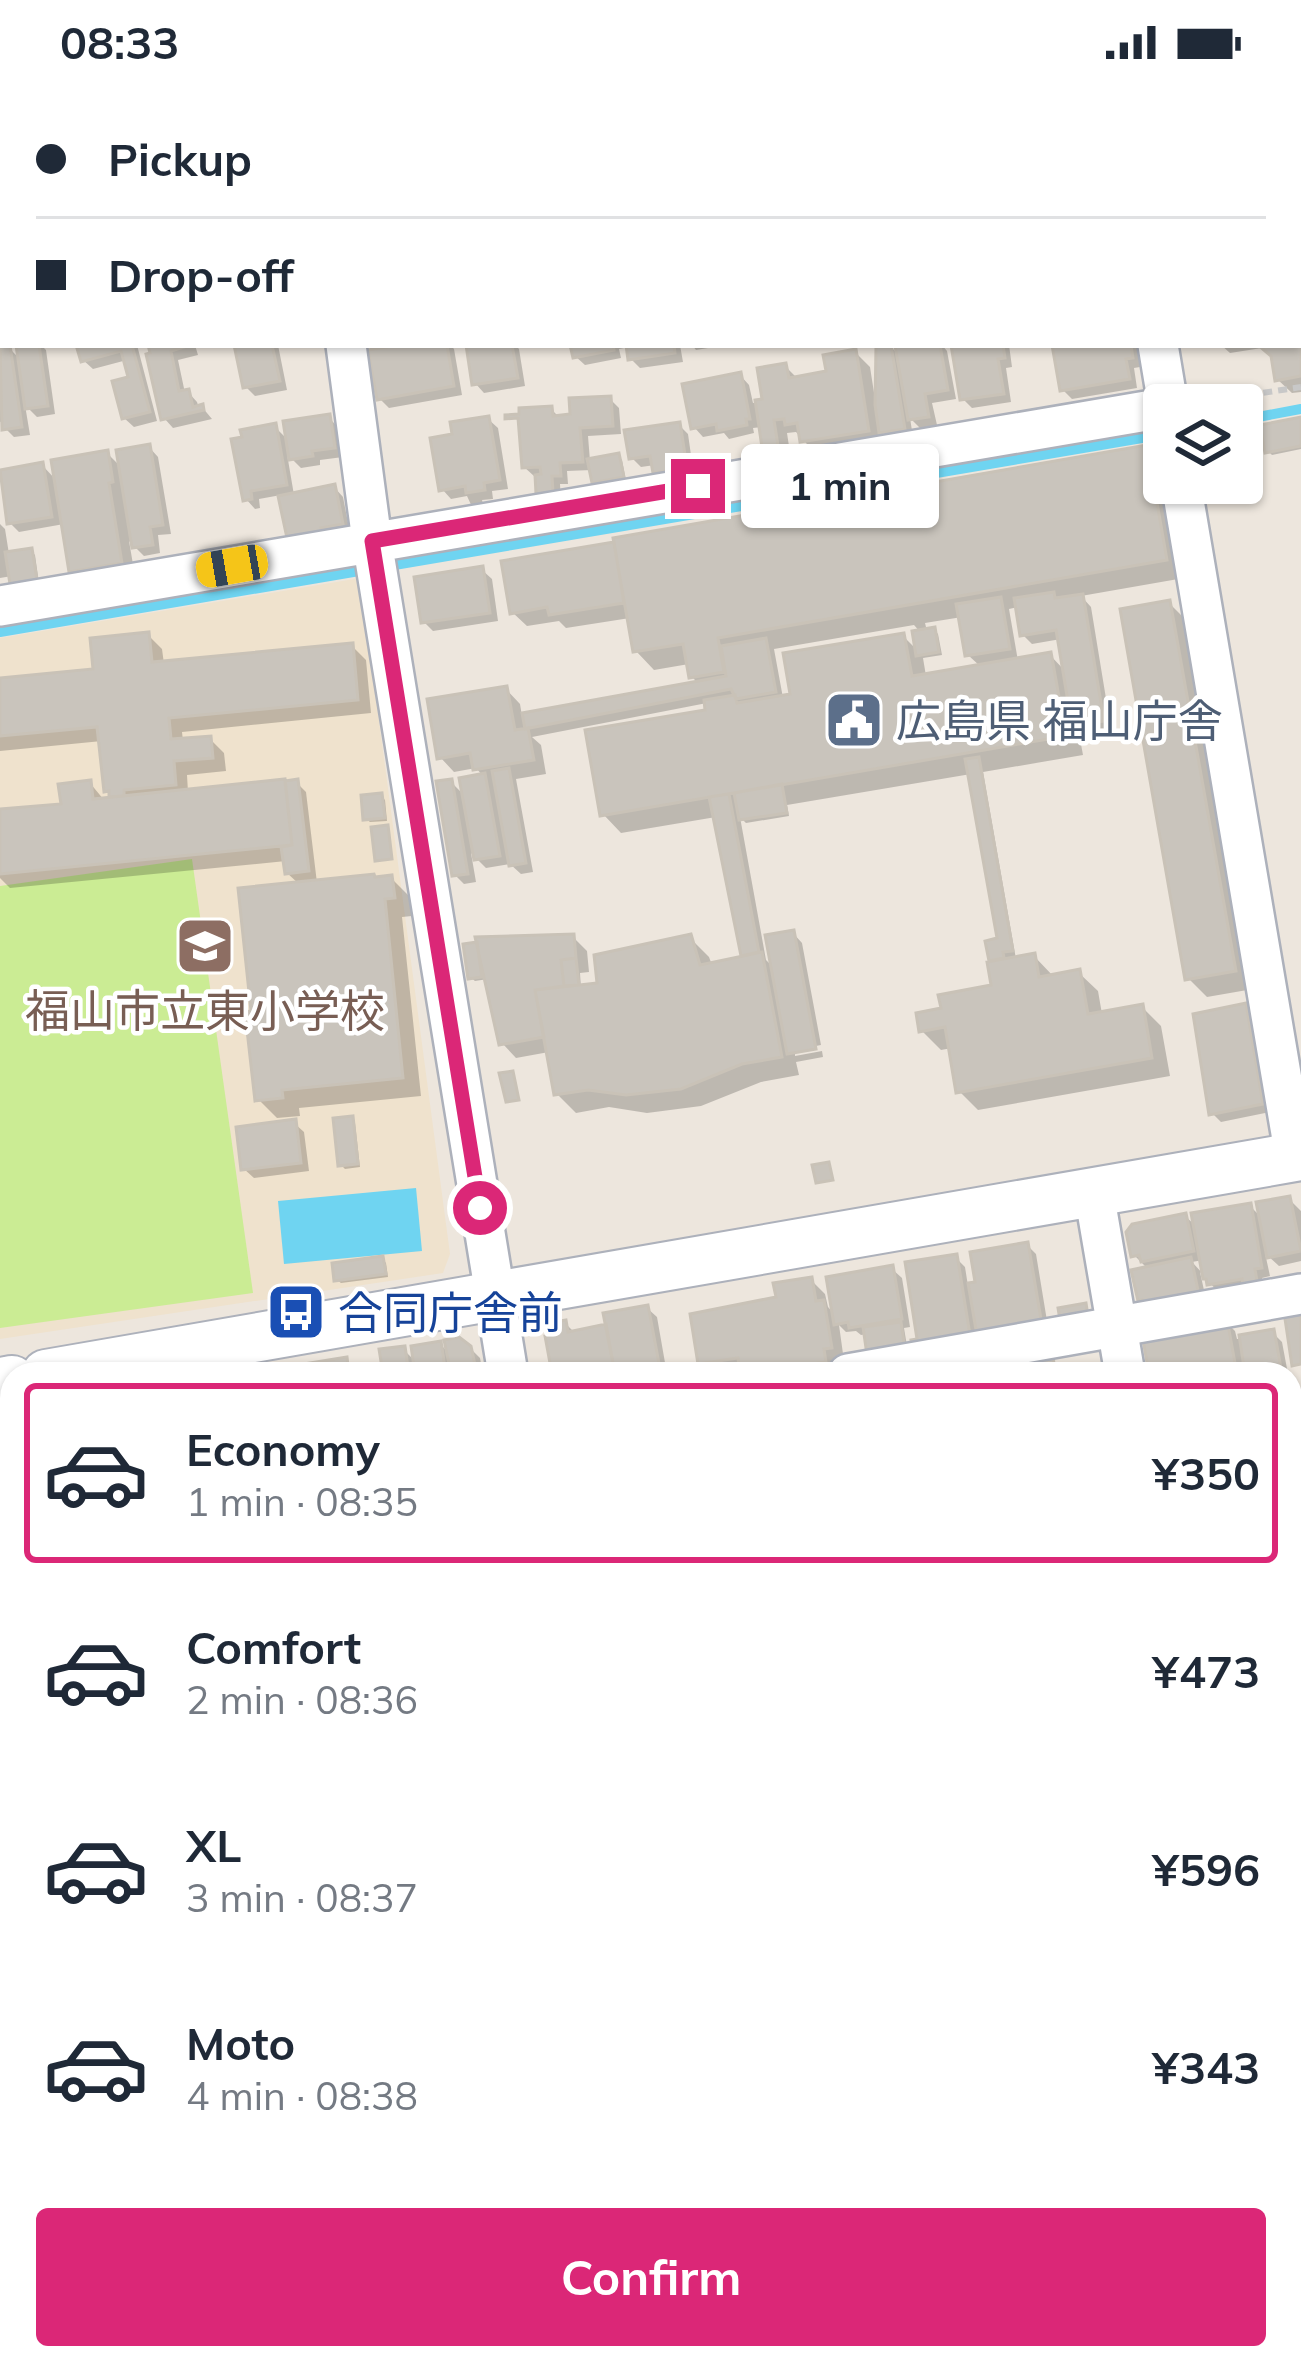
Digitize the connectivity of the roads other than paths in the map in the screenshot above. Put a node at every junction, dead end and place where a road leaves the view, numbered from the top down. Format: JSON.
{"nodes":[{"id":1,"x":346,"y":348,"type":"edge"},
{"id":2,"x":1158,"y":348,"type":"edge"},
{"id":3,"x":1163,"y":384,"type":"edge"},
{"id":4,"x":1143,"y":410,"type":"edge"},
{"id":5,"x":1185,"y":504,"type":"edge"},
{"id":6,"x":375,"y":559,"type":"junction"},
{"id":7,"x":0,"y":606,"type":"edge"},
{"id":8,"x":1298,"y":1156,"type":"edge"},
{"id":9,"x":1094,"y":1193,"type":"junction"},
{"id":10,"x":1301,"y":1294,"type":"edge"},
{"id":11,"x":494,"y":1298,"type":"junction"},
{"id":12,"x":1117,"y":1326,"type":"junction"},
{"id":13,"x":117,"y":1362,"type":"edge"},
{"id":14,"x":506,"y":1362,"type":"edge"},
{"id":15,"x":915,"y":1362,"type":"edge"},
{"id":16,"x":1123,"y":1362,"type":"edge"}],
"edges":[{"from":1,"to":6,"type":"street"},
{"from":2,"to":3,"type":"street"},
{"from":4,"to":6,"type":"street"},
{"from":5,"to":8,"type":"street"},
{"from":6,"to":7,"type":"street"},
{"from":6,"to":11,"type":"street"},
{"from":8,"to":9,"type":"street"},
{"from":9,"to":11,"type":"street"},
{"from":9,"to":12,"type":"street"},
{"from":10,"to":12,"type":"street"},
{"from":11,"to":13,"type":"street"},
{"from":11,"to":14,"type":"street"},
{"from":12,"to":15,"type":"street"},
{"from":12,"to":16,"type":"street"}]}
